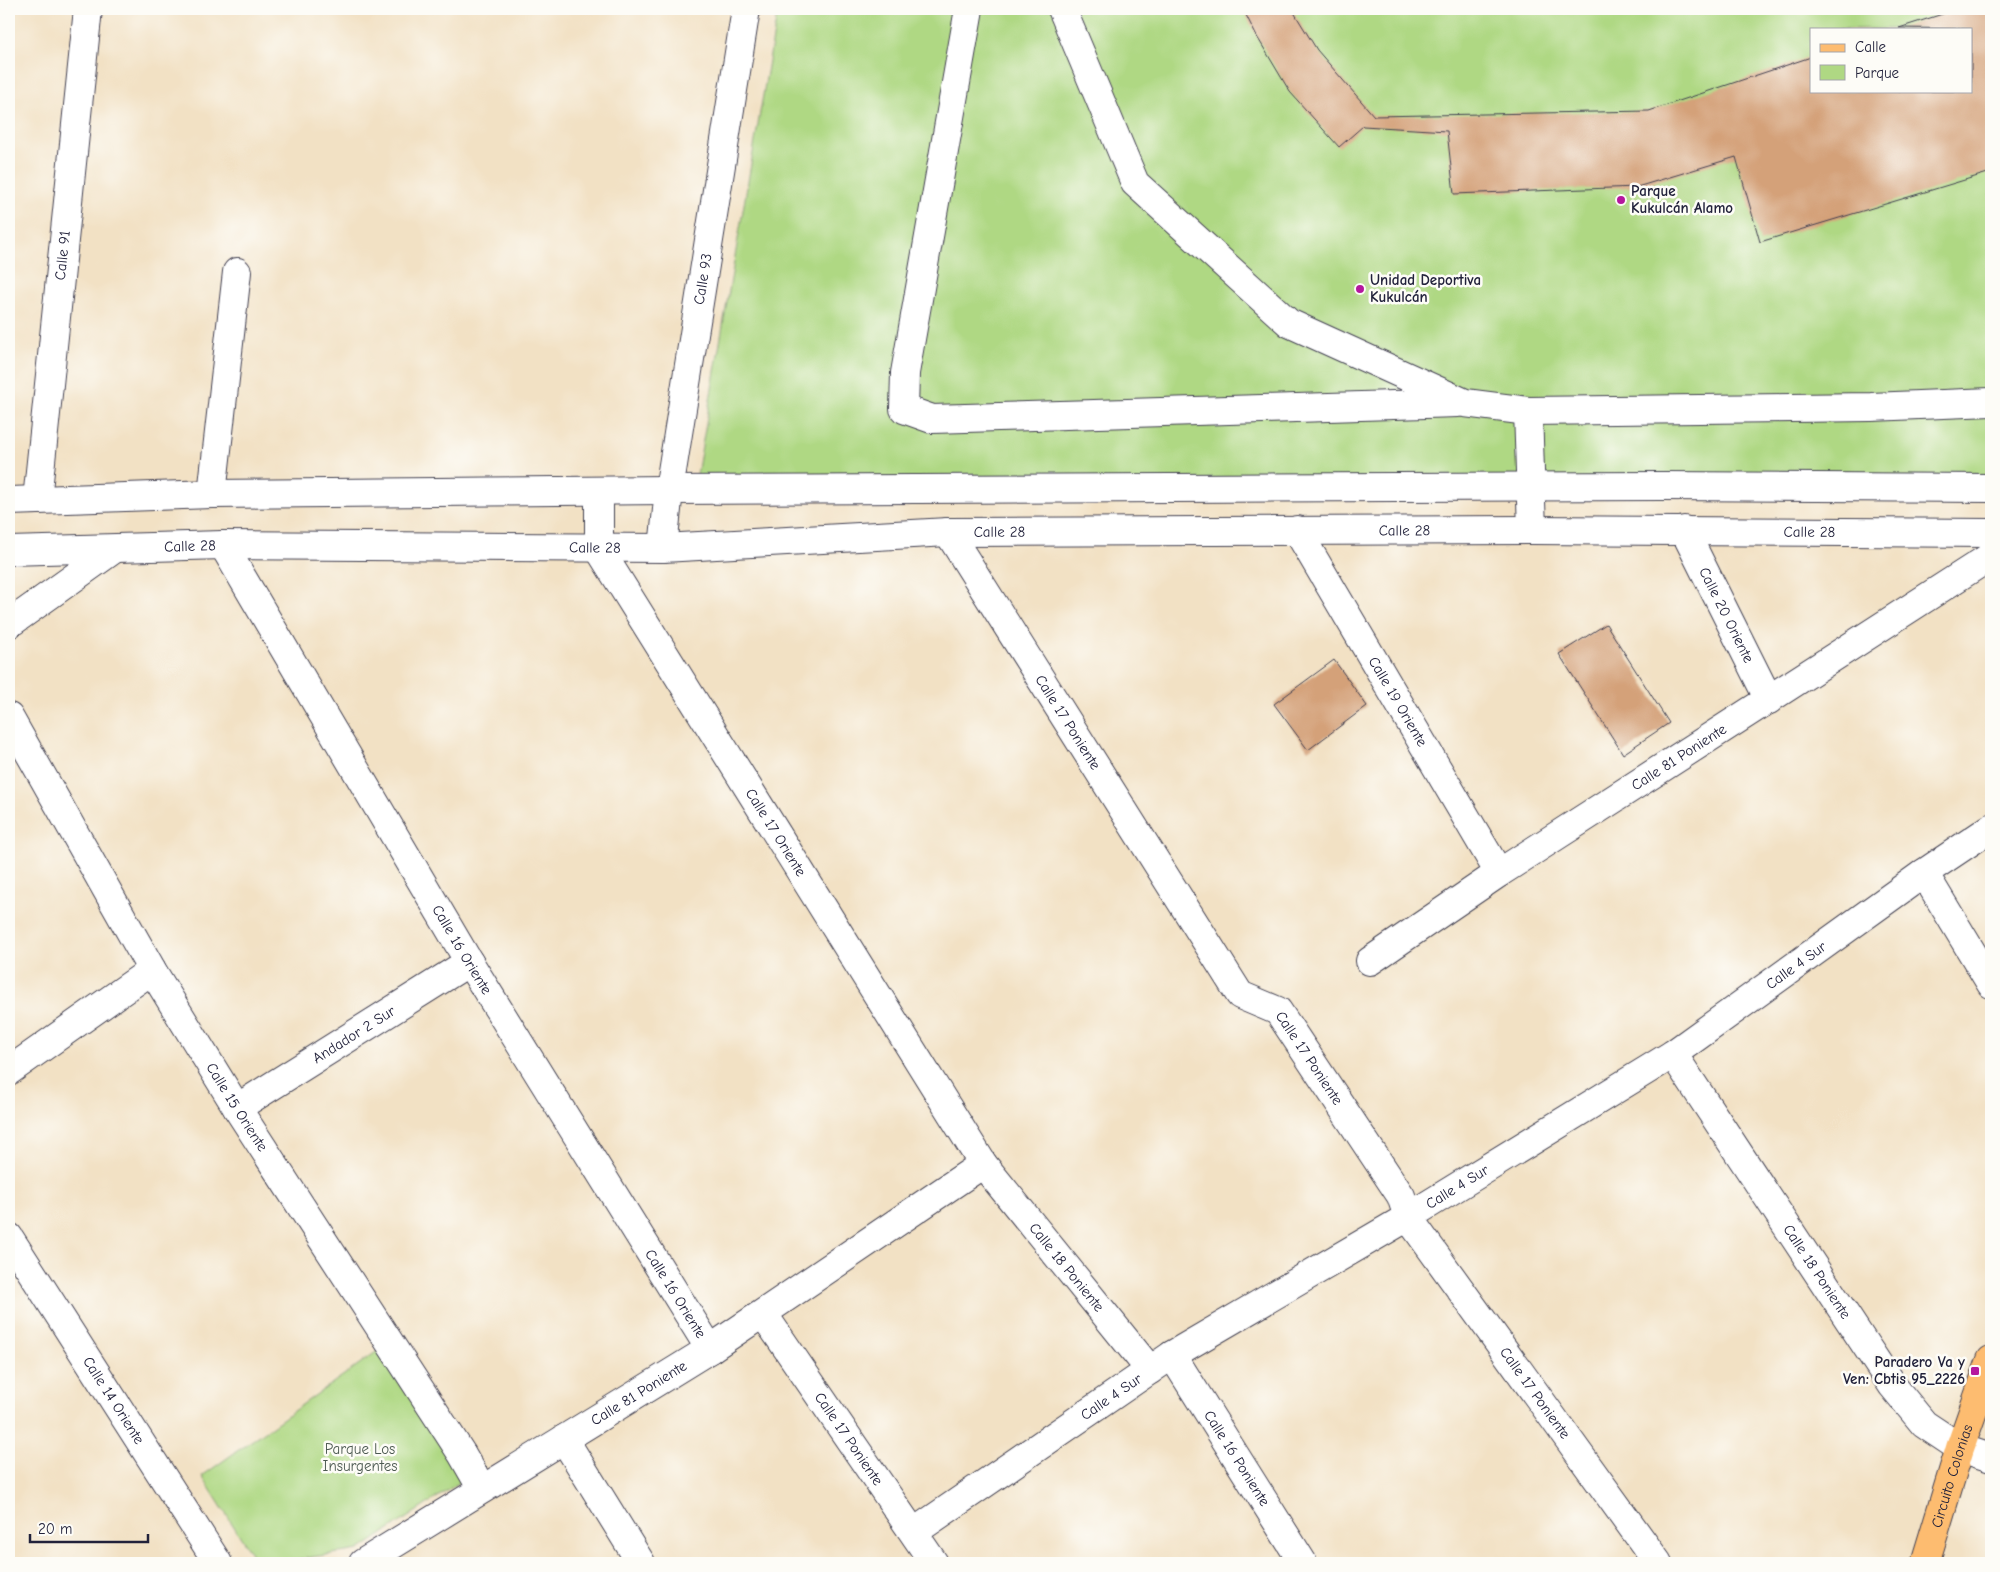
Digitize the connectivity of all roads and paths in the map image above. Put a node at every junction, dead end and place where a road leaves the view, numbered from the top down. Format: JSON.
{"nodes":[{"id":1,"x":88,"y":9,"type":"edge"},
{"id":2,"x":746,"y":9,"type":"edge"},
{"id":3,"x":969,"y":9,"type":"edge"},
{"id":4,"x":1062,"y":9,"type":"edge"},
{"id":5,"x":237,"y":272,"type":"dead end"},
{"id":6,"x":1991,"y":402,"type":"edge"},
{"id":7,"x":1465,"y":403,"type":"junction"},
{"id":8,"x":1528,"y":411,"type":"junction"},
{"id":9,"x":1530,"y":487,"type":"junction"},
{"id":10,"x":1991,"y":488,"type":"edge"},
{"id":11,"x":669,"y":490,"type":"junction"},
{"id":12,"x":599,"y":492,"type":"junction"},
{"id":13,"x":212,"y":494,"type":"junction"},
{"id":14,"x":38,"y":500,"type":"junction"},
{"id":15,"x":9,"y":501,"type":"edge"},
{"id":16,"x":1297,"y":530,"type":"junction"},
{"id":17,"x":1532,"y":530,"type":"junction"},
{"id":18,"x":1684,"y":530,"type":"junction"},
{"id":19,"x":948,"y":532,"type":"junction"},
{"id":20,"x":1991,"y":533,"type":"edge"},
{"id":21,"x":223,"y":545,"type":"junction"},
{"id":22,"x":663,"y":548,"type":"junction"},
{"id":23,"x":114,"y":549,"type":"junction"},
{"id":24,"x":600,"y":549,"type":"junction"},
{"id":25,"x":9,"y":551,"type":"edge"},
{"id":26,"x":1991,"y":556,"type":"edge"},
{"id":27,"x":9,"y":624,"type":"edge"},
{"id":28,"x":1768,"y":700,"type":"junction"},
{"id":29,"x":9,"y":717,"type":"edge"},
{"id":30,"x":1991,"y":828,"type":"edge"},
{"id":31,"x":1499,"y":873,"type":"junction"},
{"id":32,"x":1924,"y":874,"type":"junction"},
{"id":33,"x":1370,"y":961,"type":"dead end"},
{"id":34,"x":469,"y":962,"type":"junction"},
{"id":35,"x":152,"y":970,"type":"junction"},
{"id":36,"x":1991,"y":984,"type":"edge"},
{"id":37,"x":1672,"y":1054,"type":"junction"},
{"id":38,"x":9,"y":1071,"type":"edge"},
{"id":39,"x":238,"y":1108,"type":"junction"},
{"id":40,"x":983,"y":1164,"type":"junction"},
{"id":41,"x":1408,"y":1216,"type":"junction"},
{"id":42,"x":9,"y":1236,"type":"edge"},
{"id":43,"x":764,"y":1315,"type":"junction"},
{"id":44,"x":710,"y":1349,"type":"junction"},
{"id":45,"x":1172,"y":1355,"type":"junction"},
{"id":46,"x":1991,"y":1360,"type":"edge"},
{"id":47,"x":1150,"y":1370,"type":"junction"},
{"id":48,"x":564,"y":1439,"type":"junction"},
{"id":49,"x":1960,"y":1448,"type":"junction"},
{"id":50,"x":1991,"y":1458,"type":"edge"},
{"id":51,"x":482,"y":1489,"type":"junction"},
{"id":52,"x":914,"y":1532,"type":"junction"},
{"id":53,"x":218,"y":1563,"type":"edge"},
{"id":54,"x":363,"y":1563,"type":"edge"},
{"id":55,"x":641,"y":1563,"type":"edge"},
{"id":56,"x":934,"y":1563,"type":"edge"},
{"id":57,"x":1303,"y":1563,"type":"edge"},
{"id":58,"x":1658,"y":1563,"type":"edge"},
{"id":59,"x":1924,"y":1563,"type":"edge"}],
"edges":[{"from":1,"to":14,"type":"street","name":"Calle 91"},
{"from":2,"to":11,"type":"street","name":"Calle 93"},
{"from":3,"to":7,"type":"street"},
{"from":4,"to":7,"type":"street"},
{"from":5,"to":13,"type":"street"},
{"from":6,"to":8,"type":"street"},
{"from":7,"to":8,"type":"street"},
{"from":8,"to":9,"type":"street"},
{"from":9,"to":10,"type":"street"},
{"from":9,"to":11,"type":"street"},
{"from":9,"to":17,"type":"street"},
{"from":11,"to":12,"type":"street"},
{"from":11,"to":22,"type":"street","name":"Calle 93"},
{"from":12,"to":13,"type":"street"},
{"from":12,"to":24,"type":"street"},
{"from":13,"to":14,"type":"street"},
{"from":14,"to":15,"type":"street"},
{"from":16,"to":17,"type":"street","name":"Calle 28"},
{"from":16,"to":19,"type":"street","name":"Calle 28"},
{"from":16,"to":31,"type":"street","name":"Calle 19 Oriente"},
{"from":17,"to":18,"type":"street","name":"Calle 28"},
{"from":18,"to":20,"type":"street","name":"Calle 28"},
{"from":18,"to":28,"type":"street","name":"Calle 20 Oriente"},
{"from":19,"to":22,"type":"street","name":"Calle 28"},
{"from":19,"to":41,"type":"street","name":"Calle 17 Poniente"},
{"from":21,"to":23,"type":"street","name":"Calle 28"},
{"from":21,"to":24,"type":"street","name":"Calle 28"},
{"from":21,"to":34,"type":"street","name":"Calle 16 Oriente"},
{"from":22,"to":24,"type":"street","name":"Calle 28"},
{"from":23,"to":25,"type":"street","name":"Calle 28"},
{"from":23,"to":27,"type":"street"},
{"from":24,"to":40,"type":"street","name":"Calle 17 Oriente"},
{"from":26,"to":28,"type":"street","name":"Calle 81 Poniente"},
{"from":28,"to":31,"type":"street","name":"Calle 81 Poniente"},
{"from":29,"to":35,"type":"street","name":"Calle 15 Oriente"},
{"from":30,"to":32,"type":"street","name":"Calle 4 Sur"},
{"from":31,"to":33,"type":"street","name":"Calle 81 Poniente"},
{"from":32,"to":36,"type":"street"},
{"from":32,"to":37,"type":"street","name":"Calle 4 Sur"},
{"from":34,"to":39,"type":"street","name":"Andador 2 Sur"},
{"from":34,"to":44,"type":"street","name":"Calle 16 Oriente"},
{"from":35,"to":38,"type":"street"},
{"from":35,"to":39,"type":"street","name":"Calle 15 Oriente"},
{"from":37,"to":41,"type":"street","name":"Calle 4 Sur"},
{"from":37,"to":49,"type":"street","name":"Calle 18 Poniente"},
{"from":39,"to":51,"type":"street","name":"Calle 15 Oriente"},
{"from":40,"to":43,"type":"street","name":"Calle 81 Poniente"},
{"from":40,"to":47,"type":"street","name":"Calle 18 Poniente"},
{"from":41,"to":45,"type":"street","name":"Calle 4 Sur"},
{"from":41,"to":58,"type":"street","name":"Calle 17 Poniente"},
{"from":42,"to":53,"type":"street","name":"Calle 14 Oriente"},
{"from":43,"to":44,"type":"street","name":"Calle 81 Poniente"},
{"from":43,"to":52,"type":"street","name":"Calle 17 Poniente"},
{"from":44,"to":48,"type":"street","name":"Calle 81 Poniente"},
{"from":45,"to":47,"type":"street","name":"Calle 4 Sur"},
{"from":45,"to":57,"type":"street","name":"Calle 16 Poniente"},
{"from":46,"to":49,"type":"main road","name":"Circuito Colonias"},
{"from":47,"to":52,"type":"street","name":"Calle 4 Sur"},
{"from":48,"to":51,"type":"street","name":"Calle 81 Poniente"},
{"from":48,"to":55,"type":"street"},
{"from":49,"to":50,"type":"street","name":"Calle 18 Poniente"},
{"from":49,"to":59,"type":"main road","name":"Circuito Colonias"},
{"from":51,"to":54,"type":"street","name":"Calle 81 Poniente"},
{"from":52,"to":56,"type":"street","name":"Calle 17 Poniente"}]}
